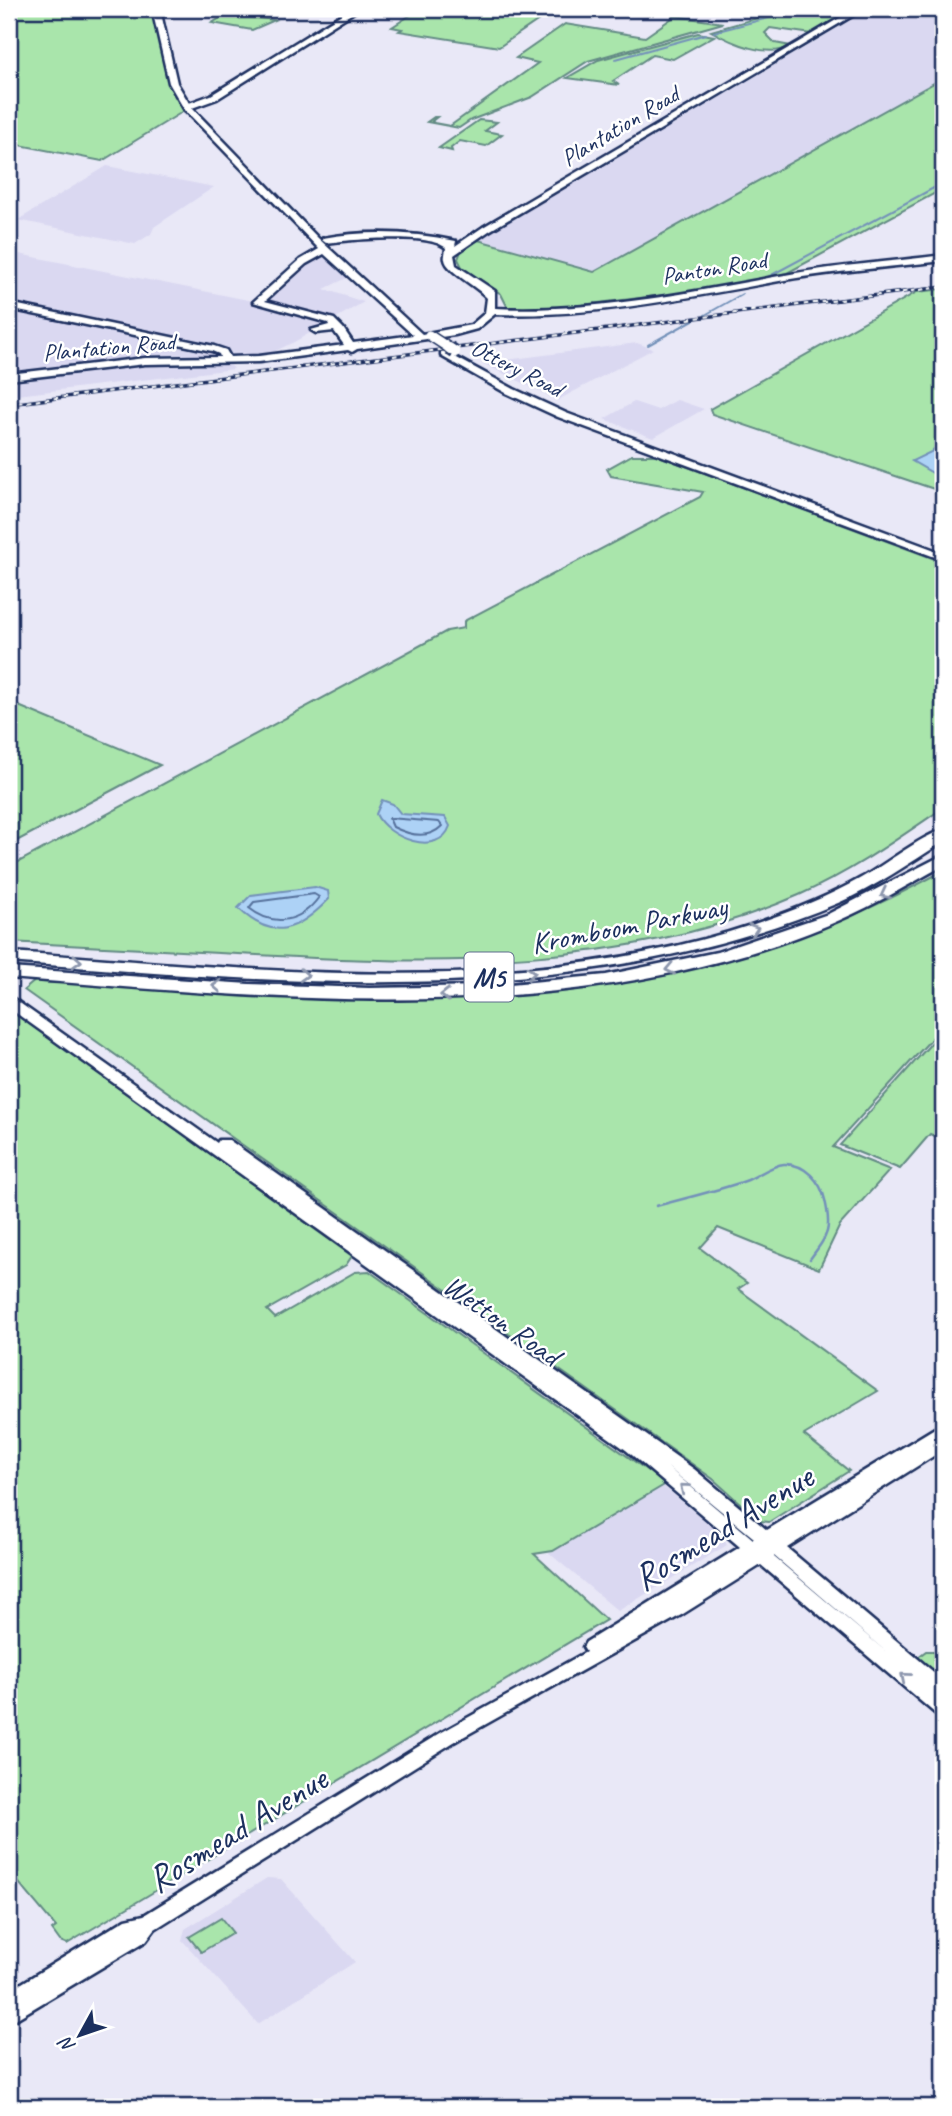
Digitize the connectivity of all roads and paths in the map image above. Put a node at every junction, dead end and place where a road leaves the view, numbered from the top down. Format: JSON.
{"nodes":[{"id":1,"x":156,"y":9,"type":"edge"},
{"id":2,"x":355,"y":9,"type":"edge"},
{"id":3,"x":860,"y":9,"type":"edge"},
{"id":4,"x":189,"y":105,"type":"junction"},
{"id":5,"x":444,"y":241,"type":"junction"},
{"id":6,"x":326,"y":245,"type":"junction"},
{"id":7,"x":460,"y":245,"type":"junction"},
{"id":8,"x":450,"y":254,"type":"junction"},
{"id":9,"x":310,"y":258,"type":"junction"},
{"id":10,"x":942,"y":259,"type":"edge"},
{"id":11,"x":338,"y":261,"type":"junction"},
{"id":12,"x":9,"y":306,"type":"edge"},
{"id":13,"x":496,"y":309,"type":"junction"},
{"id":14,"x":316,"y":330,"type":"dead end"},
{"id":15,"x":340,"y":330,"type":"junction"},
{"id":16,"x":424,"y":335,"type":"junction"},
{"id":17,"x":351,"y":348,"type":"junction"},
{"id":18,"x":450,"y":353,"type":"junction"},
{"id":19,"x":226,"y":360,"type":"junction"},
{"id":20,"x":9,"y":377,"type":"edge"},
{"id":21,"x":943,"y":551,"type":"edge"},
{"id":22,"x":943,"y":557,"type":"edge"},
{"id":23,"x":943,"y":835,"type":"edge"},
{"id":24,"x":943,"y":860,"type":"edge"},
{"id":25,"x":943,"y":867,"type":"edge"},
{"id":26,"x":909,"y":881,"type":"junction"},
{"id":27,"x":9,"y":957,"type":"edge"},
{"id":28,"x":9,"y":973,"type":"edge"},
{"id":29,"x":11,"y":996,"type":"edge"},
{"id":30,"x":943,"y":1429,"type":"edge"},
{"id":31,"x":943,"y":1442,"type":"edge"},
{"id":32,"x":766,"y":1548,"type":"junction"},
{"id":33,"x":943,"y":1690,"type":"edge"},
{"id":34,"x":943,"y":1710,"type":"edge"},
{"id":35,"x":148,"y":1923,"type":"junction"},
{"id":36,"x":9,"y":2001,"type":"edge"},
{"id":37,"x":9,"y":2015,"type":"edge"}],
"edges":[{"from":1,"to":4,"type":"main road","name":"Ottery Road"},
{"from":2,"to":4,"type":"main road"},
{"from":3,"to":7,"type":"main road","name":"Plantation Road"},
{"from":4,"to":6,"type":"main road","name":"Ottery Road"},
{"from":5,"to":6,"type":"main road"},
{"from":5,"to":7,"type":"main road"},
{"from":5,"to":8,"type":"main road"},
{"from":6,"to":9,"type":"main road"},
{"from":6,"to":11,"type":"main road","name":"Ottery Road"},
{"from":6,"to":16,"type":"main road","name":"Ottery Road"},
{"from":7,"to":8,"type":"main road","name":"Plantation Road"},
{"from":8,"to":13,"type":"main road"},
{"from":9,"to":11,"type":"main road"},
{"from":9,"to":15,"type":"main road"},
{"from":10,"to":13,"type":"main road","name":"Panton Road"},
{"from":11,"to":16,"type":"main road","name":"Ottery Road"},
{"from":12,"to":19,"type":"main road"},
{"from":13,"to":17,"type":"main road","name":"Plantation Road"},
{"from":14,"to":15,"type":"main road"},
{"from":15,"to":17,"type":"main road"},
{"from":16,"to":18,"type":"main road","name":"Ottery Road"},
{"from":17,"to":19,"type":"main road","name":"Plantation Road"},
{"from":18,"to":21,"type":"main road","name":"Ottery Road"},
{"from":18,"to":22,"type":"main road","name":"Ottery Road"},
{"from":19,"to":20,"type":"main road","name":"Plantation Road"},
{"from":27,"to":23,"type":"highway","name":"Kromboom Parkway","number":"M5","one_way":true},
{"from":24,"to":26,"type":"highway","name":"Kromboom Parkway","number":"M5"},
{"from":25,"to":26,"type":"highway"},
{"from":26,"to":28,"type":"highway","name":"Kromboom Parkway","number":"M5","one_way":true},
{"from":29,"to":32,"type":"main road","name":"Wetton Road"},
{"from":30,"to":32,"type":"main road","name":"Rosmead Avenue"},
{"from":31,"to":32,"type":"main road","name":"Rosmead Avenue"},
{"from":32,"to":33,"type":"main road","name":"Wetton Road"},
{"from":34,"to":32,"type":"main road","name":"Wetton Road","one_way":true},
{"from":32,"to":35,"type":"main road","name":"Rosmead Avenue"},
{"from":35,"to":36,"type":"main road","name":"Rosmead Avenue"},
{"from":35,"to":37,"type":"main road","name":"Rosmead Avenue"}]}
